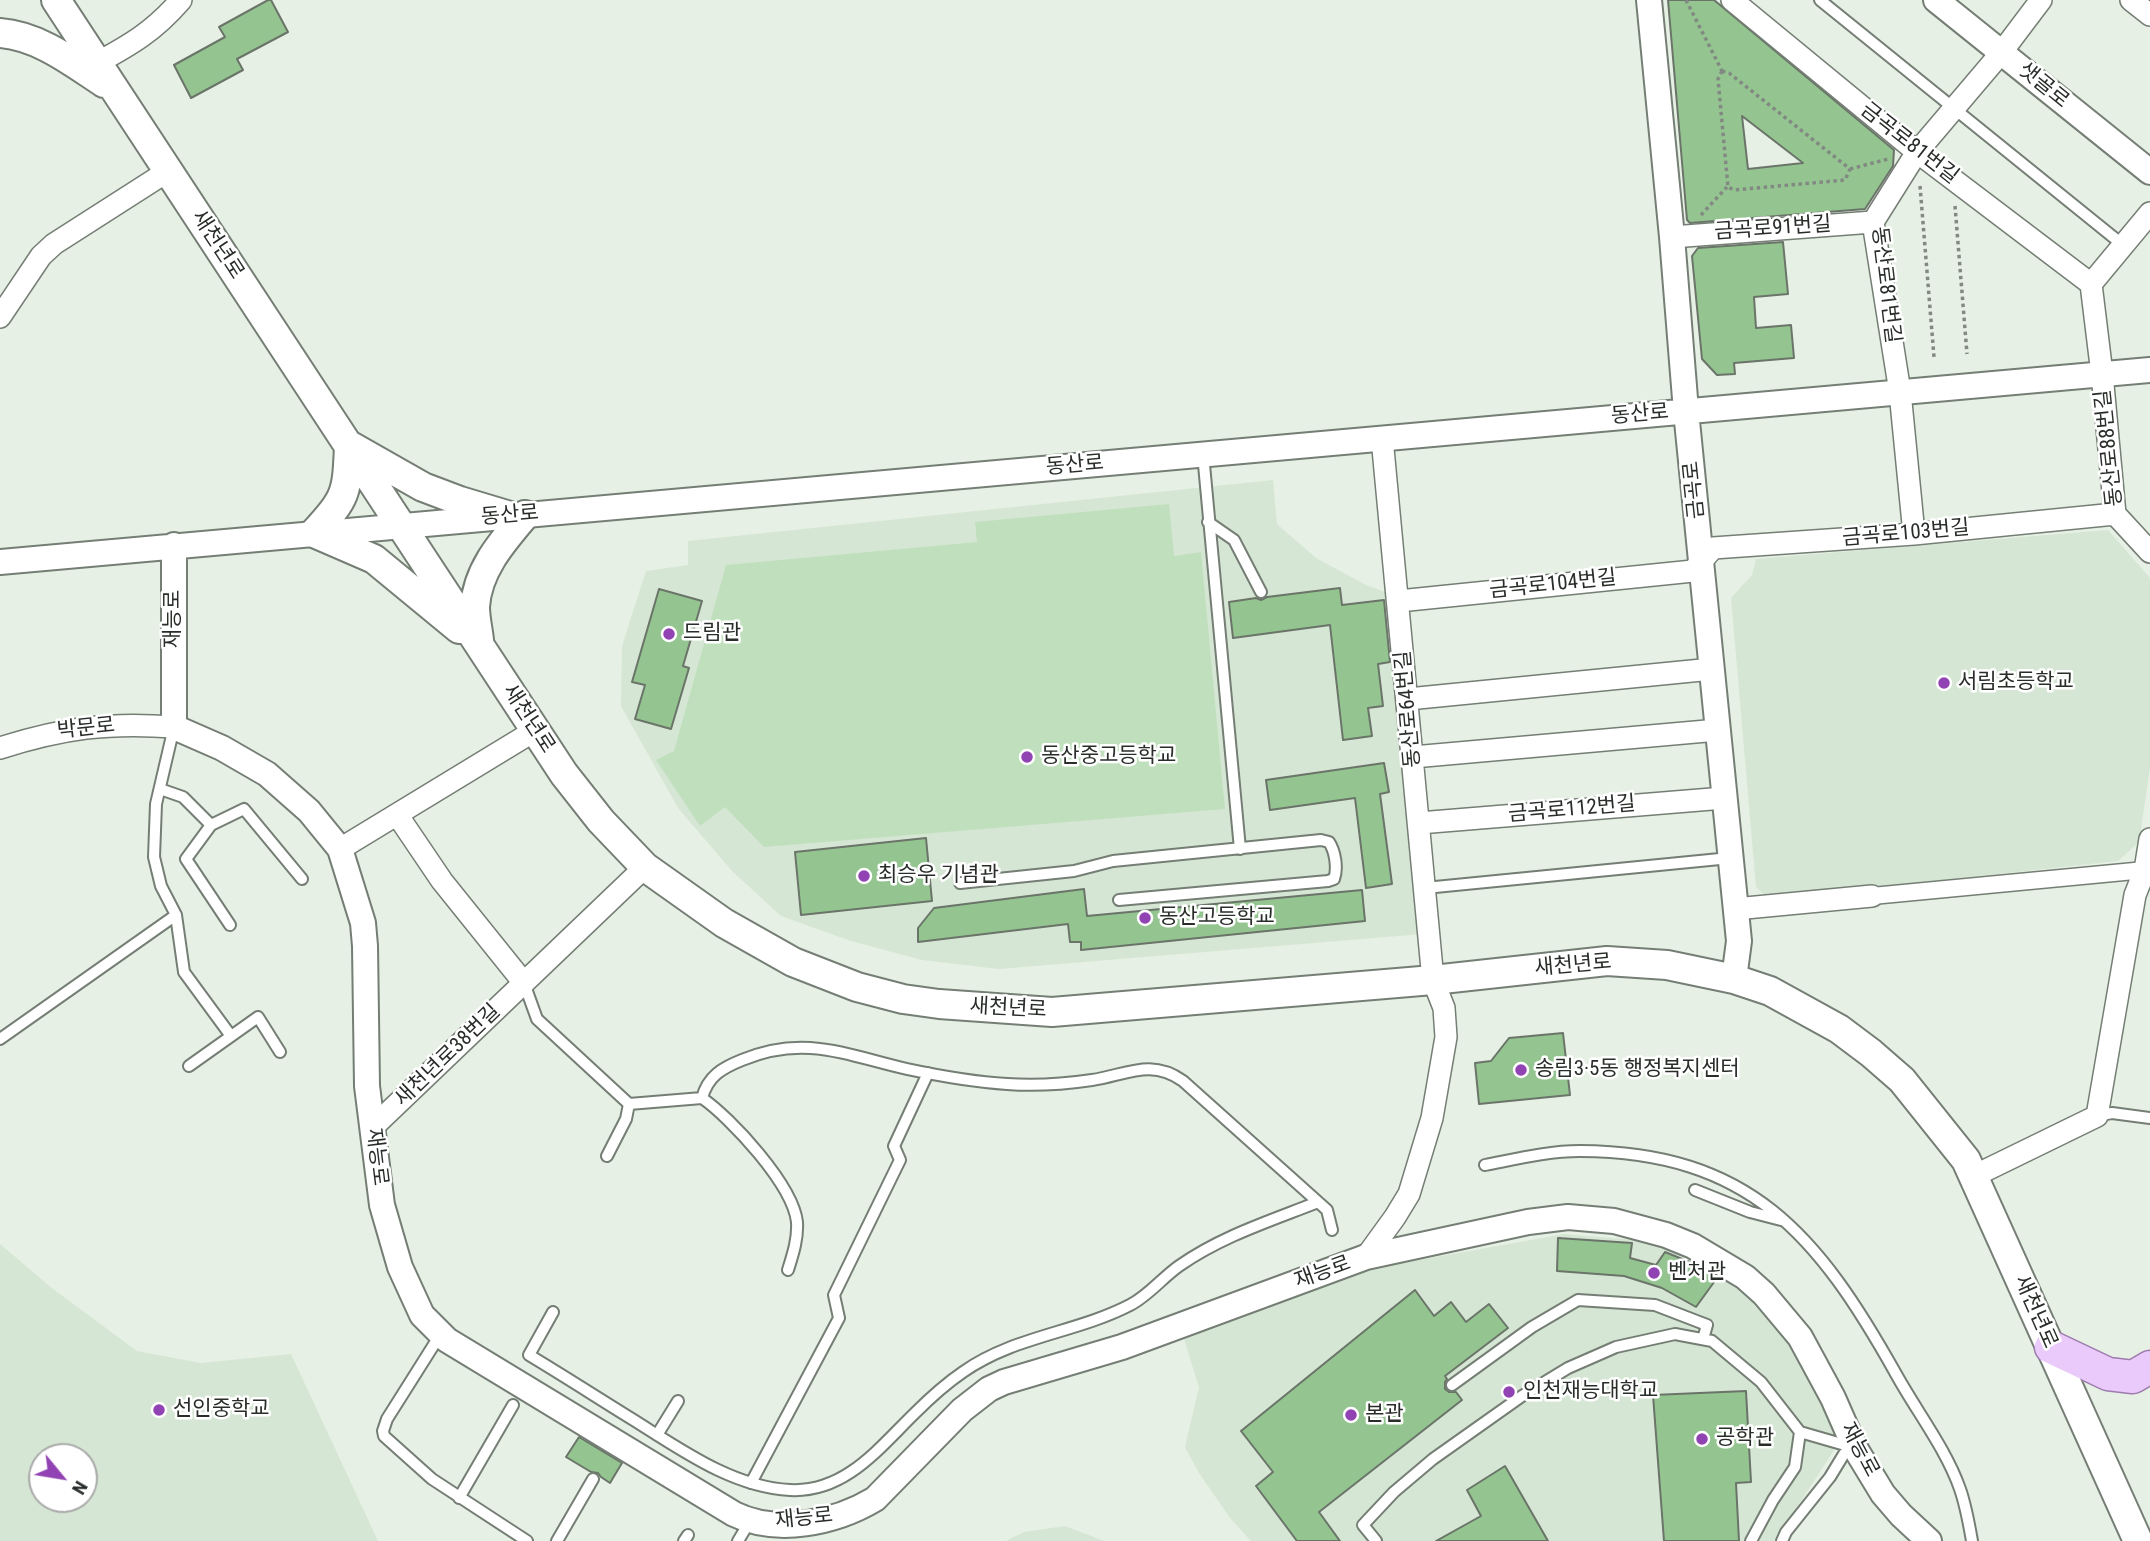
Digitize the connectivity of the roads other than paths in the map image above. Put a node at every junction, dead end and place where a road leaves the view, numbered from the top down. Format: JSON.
{"nodes":[{"id":1,"x":56,"y":0,"type":"edge"},
{"id":2,"x":181,"y":0,"type":"edge"},
{"id":3,"x":1649,"y":0,"type":"edge"},
{"id":4,"x":1732,"y":0,"type":"edge"},
{"id":5,"x":1820,"y":0,"type":"edge"},
{"id":6,"x":1936,"y":0,"type":"edge"},
{"id":7,"x":2041,"y":0,"type":"edge"},
{"id":8,"x":2131,"y":0,"type":"edge"},
{"id":9,"x":2150,"y":15,"type":"edge"},
{"id":10,"x":0,"y":33,"type":"edge"},
{"id":11,"x":2001,"y":53,"type":"junction"},
{"id":12,"x":97,"y":63,"type":"junction"},
{"id":13,"x":114,"y":89,"type":"junction"},
{"id":14,"x":1954,"y":109,"type":"junction"},
{"id":15,"x":1917,"y":152,"type":"junction"},
{"id":16,"x":168,"y":171,"type":"junction"},
{"id":17,"x":2150,"y":172,"type":"edge"},
{"id":18,"x":2150,"y":213,"type":"edge"},
{"id":19,"x":1873,"y":222,"type":"junction"},
{"id":20,"x":1672,"y":237,"type":"junction"},
{"id":21,"x":2123,"y":245,"type":"junction"},
{"id":22,"x":2091,"y":284,"type":"junction"},
{"id":23,"x":0,"y":317,"type":"edge"},
{"id":24,"x":2150,"y":370,"type":"edge"},
{"id":25,"x":2102,"y":374,"type":"junction"},
{"id":26,"x":1899,"y":392,"type":"junction"},
{"id":27,"x":1686,"y":411,"type":"junction"},
{"id":28,"x":1382,"y":438,"type":"junction"},
{"id":29,"x":349,"y":445,"type":"junction"},
{"id":30,"x":1203,"y":454,"type":"junction"},
{"id":31,"x":2115,"y":514,"type":"junction"},
{"id":32,"x":518,"y":516,"type":"junction"},
{"id":33,"x":1208,"y":522,"type":"junction"},
{"id":34,"x":403,"y":526,"type":"junction"},
{"id":35,"x":314,"y":533,"type":"junction"},
{"id":36,"x":1914,"y":534,"type":"junction"},
{"id":37,"x":174,"y":545,"type":"junction"},
{"id":38,"x":2150,"y":552,"type":"edge"},
{"id":39,"x":1701,"y":559,"type":"junction"},
{"id":40,"x":0,"y":562,"type":"edge"},
{"id":41,"x":1261,"y":592,"type":"dead end"},
{"id":42,"x":1399,"y":601,"type":"junction"},
{"id":43,"x":480,"y":646,"type":"junction"},
{"id":44,"x":1712,"y":670,"type":"junction"},
{"id":45,"x":1408,"y":699,"type":"junction"},
{"id":46,"x":174,"y":727,"type":"junction"},
{"id":47,"x":1718,"y":730,"type":"junction"},
{"id":48,"x":534,"y":731,"type":"junction"},
{"id":49,"x":0,"y":748,"type":"edge"},
{"id":50,"x":1413,"y":757,"type":"junction"},
{"id":51,"x":160,"y":789,"type":"junction"},
{"id":52,"x":1724,"y":798,"type":"junction"},
{"id":53,"x":398,"y":816,"type":"junction"},
{"id":54,"x":1419,"y":823,"type":"junction"},
{"id":55,"x":211,"y":825,"type":"junction"},
{"id":56,"x":2150,"y":839,"type":"edge"},
{"id":57,"x":340,"y":849,"type":"junction"},
{"id":58,"x":1240,"y":849,"type":"junction"},
{"id":59,"x":1730,"y":858,"type":"junction"},
{"id":60,"x":645,"y":867,"type":"junction"},
{"id":61,"x":2147,"y":871,"type":"edge"},
{"id":62,"x":302,"y":879,"type":"dead end"},
{"id":63,"x":960,"y":883,"type":"dead end"},
{"id":64,"x":1425,"y":888,"type":"junction"},
{"id":65,"x":1872,"y":896,"type":"joint"},
{"id":66,"x":1119,"y":900,"type":"dead end"},
{"id":67,"x":1735,"y":909,"type":"junction"},
{"id":68,"x":176,"y":915,"type":"junction"},
{"id":69,"x":230,"y":925,"type":"dead end"},
{"id":70,"x":1734,"y":979,"type":"junction"},
{"id":71,"x":1433,"y":980,"type":"junction"},
{"id":72,"x":524,"y":983,"type":"junction"},
{"id":73,"x":232,"y":1036,"type":"junction"},
{"id":74,"x":0,"y":1039,"type":"edge"},
{"id":75,"x":280,"y":1052,"type":"dead end"},
{"id":76,"x":189,"y":1066,"type":"dead end"},
{"id":77,"x":928,"y":1073,"type":"junction"},
{"id":78,"x":702,"y":1098,"type":"junction"},
{"id":79,"x":629,"y":1104,"type":"junction"},
{"id":80,"x":2097,"y":1116,"type":"junction"},
{"id":81,"x":2150,"y":1118,"type":"edge"},
{"id":82,"x":372,"y":1128,"type":"junction"},
{"id":83,"x":607,"y":1156,"type":"dead end"},
{"id":84,"x":1485,"y":1165,"type":"dead end"},
{"id":85,"x":1974,"y":1176,"type":"junction"},
{"id":86,"x":1695,"y":1189,"type":"dead end"},
{"id":87,"x":1318,"y":1202,"type":"junction"},
{"id":88,"x":1784,"y":1220,"type":"junction"},
{"id":89,"x":1332,"y":1230,"type":"dead end"},
{"id":90,"x":1366,"y":1257,"type":"junction"},
{"id":91,"x":789,"y":1270,"type":"dead end"},
{"id":92,"x":553,"y":1312,"type":"dead end"},
{"id":93,"x":440,"y":1335,"type":"junction"},
{"id":94,"x":1703,"y":1339,"type":"junction"},
{"id":95,"x":2051,"y":1347,"type":"junction"},
{"id":96,"x":2150,"y":1367,"type":"edge"},
{"id":97,"x":1452,"y":1385,"type":"dead end"},
{"id":98,"x":678,"y":1401,"type":"dead end"},
{"id":99,"x":513,"y":1405,"type":"dead end"},
{"id":100,"x":1800,"y":1432,"type":"junction"},
{"id":101,"x":657,"y":1435,"type":"junction"},
{"id":102,"x":1855,"y":1448,"type":"junction"},
{"id":103,"x":593,"y":1479,"type":"dead end"},
{"id":104,"x":751,"y":1483,"type":"junction"},
{"id":105,"x":459,"y":1498,"type":"junction"},
{"id":106,"x":744,"y":1531,"type":"edge"},
{"id":107,"x":527,"y":1541,"type":"edge"},
{"id":108,"x":557,"y":1541,"type":"edge"},
{"id":109,"x":1376,"y":1541,"type":"edge"},
{"id":110,"x":1751,"y":1541,"type":"edge"},
{"id":111,"x":1782,"y":1541,"type":"edge"},
{"id":112,"x":1929,"y":1541,"type":"edge"},
{"id":113,"x":1972,"y":1541,"type":"edge"},
{"id":114,"x":2138,"y":1541,"type":"edge"}],
"edges":[{"from":1,"to":12,"type":"main road","name":"새천년로"},
{"from":2,"to":12,"type":"street"},
{"from":3,"to":20,"type":"street","name":"금곡로"},
{"from":4,"to":15,"type":"street","name":"금곡로81번길"},
{"from":5,"to":14,"type":"lane"},
{"from":6,"to":11,"type":"street","name":"샛골로"},
{"from":7,"to":11,"type":"street","name":"동산로81번길"},
{"from":8,"to":9,"type":"street"},
{"from":10,"to":13,"type":"main road"},
{"from":11,"to":14,"type":"street","name":"동산로81번길"},
{"from":11,"to":17,"type":"street","name":"샛골로"},
{"from":12,"to":13,"type":"main road","name":"새천년로"},
{"from":13,"to":16,"type":"main road","name":"새천년로"},
{"from":14,"to":15,"type":"street","name":"동산로81번길"},
{"from":14,"to":21,"type":"lane"},
{"from":15,"to":19,"type":"street","name":"동산로81번길"},
{"from":15,"to":22,"type":"street","name":"금곡로81번길"},
{"from":16,"to":23,"type":"street"},
{"from":16,"to":29,"type":"main road","name":"새천년로"},
{"from":18,"to":21,"type":"street"},
{"from":19,"to":20,"type":"street","name":"금곡로91번길"},
{"from":19,"to":26,"type":"street","name":"동산로81번길"},
{"from":20,"to":27,"type":"street","name":"금곡로"},
{"from":21,"to":22,"type":"street"},
{"from":22,"to":25,"type":"street","name":"동산로88번길"},
{"from":24,"to":25,"type":"street","name":"동산로"},
{"from":25,"to":26,"type":"street","name":"동산로"},
{"from":25,"to":31,"type":"street","name":"동산로88번길"},
{"from":26,"to":27,"type":"street","name":"동산로"},
{"from":26,"to":36,"type":"street","name":"동산로81번길"},
{"from":27,"to":28,"type":"street","name":"동산로"},
{"from":27,"to":39,"type":"street","name":"금곡로"},
{"from":28,"to":30,"type":"street","name":"동산로"},
{"from":28,"to":42,"type":"street","name":"동산로64번길"},
{"from":29,"to":32,"type":"main road"},
{"from":29,"to":34,"type":"main road","name":"새천년로"},
{"from":29,"to":35,"type":"main road"},
{"from":30,"to":32,"type":"street","name":"동산로"},
{"from":30,"to":33,"type":"lane"},
{"from":31,"to":36,"type":"street","name":"금곡로103번길"},
{"from":31,"to":38,"type":"street","name":"동산로88번길"},
{"from":32,"to":34,"type":"street","name":"동산로"},
{"from":32,"to":43,"type":"main road"},
{"from":33,"to":41,"type":"lane"},
{"from":33,"to":58,"type":"lane"},
{"from":34,"to":35,"type":"street","name":"동산로"},
{"from":34,"to":43,"type":"main road","name":"새천년로"},
{"from":35,"to":37,"type":"street","name":"동산로"},
{"from":35,"to":43,"type":"main road"},
{"from":36,"to":39,"type":"street","name":"금곡로103번길"},
{"from":37,"to":40,"type":"street","name":"동산로"},
{"from":37,"to":46,"type":"street","name":"재능로"},
{"from":39,"to":42,"type":"street","name":"금곡로104번길"},
{"from":39,"to":44,"type":"street","name":"금곡로"},
{"from":42,"to":45,"type":"street","name":"동산로64번길"},
{"from":43,"to":48,"type":"main road","name":"새천년로"},
{"from":44,"to":45,"type":"street"},
{"from":44,"to":47,"type":"street","name":"금곡로"},
{"from":45,"to":50,"type":"street","name":"동산로64번길"},
{"from":46,"to":49,"type":"street","name":"박문로"},
{"from":46,"to":51,"type":"lane"},
{"from":46,"to":57,"type":"street","name":"재능로"},
{"from":47,"to":50,"type":"street"},
{"from":47,"to":52,"type":"street","name":"금곡로"},
{"from":48,"to":53,"type":"street"},
{"from":48,"to":60,"type":"main road","name":"새천년로"},
{"from":50,"to":54,"type":"street","name":"동산로64번길"},
{"from":51,"to":55,"type":"lane"},
{"from":51,"to":68,"type":"lane"},
{"from":52,"to":54,"type":"street","name":"금곡로112번길"},
{"from":52,"to":59,"type":"street","name":"금곡로"},
{"from":53,"to":57,"type":"street"},
{"from":53,"to":72,"type":"street"},
{"from":54,"to":64,"type":"street","name":"동산로64번길"},
{"from":55,"to":62,"type":"lane"},
{"from":55,"to":69,"type":"lane"},
{"from":56,"to":61,"type":"street"},
{"from":57,"to":82,"type":"street","name":"재능로"},
{"from":58,"to":63,"type":"lane"},
{"from":58,"to":66,"type":"lane"},
{"from":59,"to":64,"type":"lane"},
{"from":59,"to":67,"type":"street","name":"금곡로"},
{"from":60,"to":71,"type":"main road","name":"새천년로"},
{"from":60,"to":72,"type":"street","name":"새천년로38번길"},
{"from":61,"to":65,"type":"street"},
{"from":61,"to":80,"type":"street"},
{"from":64,"to":71,"type":"street","name":"동산로64번길"},
{"from":65,"to":67,"type":"street"},
{"from":67,"to":70,"type":"street","name":"금곡로"},
{"from":68,"to":73,"type":"lane"},
{"from":68,"to":74,"type":"lane"},
{"from":70,"to":71,"type":"main road","name":"새천년로"},
{"from":70,"to":85,"type":"main road","name":"새천년로"},
{"from":71,"to":90,"type":"street","name":"동산로64번길"},
{"from":72,"to":79,"type":"lane"},
{"from":72,"to":82,"type":"street","name":"새천년로38번길"},
{"from":73,"to":75,"type":"lane"},
{"from":73,"to":76,"type":"lane"},
{"from":77,"to":78,"type":"lane"},
{"from":77,"to":87,"type":"lane"},
{"from":77,"to":104,"type":"lane"},
{"from":78,"to":79,"type":"lane"},
{"from":78,"to":91,"type":"lane"},
{"from":79,"to":83,"type":"lane"},
{"from":80,"to":81,"type":"lane"},
{"from":80,"to":85,"type":"street"},
{"from":82,"to":93,"type":"street","name":"재능로"},
{"from":84,"to":88,"type":"lane"},
{"from":85,"to":95,"type":"main road","name":"새천년로"},
{"from":86,"to":88,"type":"lane"},
{"from":87,"to":89,"type":"lane"},
{"from":87,"to":104,"type":"lane"},
{"from":88,"to":113,"type":"lane"},
{"from":90,"to":102,"type":"street","name":"재능로"},
{"from":90,"to":106,"type":"street","name":"재능로"},
{"from":92,"to":101,"type":"lane"},
{"from":93,"to":105,"type":"lane"},
{"from":93,"to":106,"type":"street","name":"재능로"},
{"from":94,"to":97,"type":"lane"},
{"from":94,"to":100,"type":"lane"},
{"from":94,"to":109,"type":"lane"},
{"from":95,"to":96,"type":"main road"},
{"from":95,"to":114,"type":"main road","name":"새천년로"},
{"from":98,"to":101,"type":"lane"},
{"from":99,"to":105,"type":"lane"},
{"from":100,"to":102,"type":"lane"},
{"from":100,"to":110,"type":"lane"},
{"from":101,"to":104,"type":"lane"},
{"from":102,"to":111,"type":"lane"},
{"from":102,"to":112,"type":"street","name":"재능로"},
{"from":103,"to":108,"type":"lane"},
{"from":105,"to":107,"type":"lane"}]}
